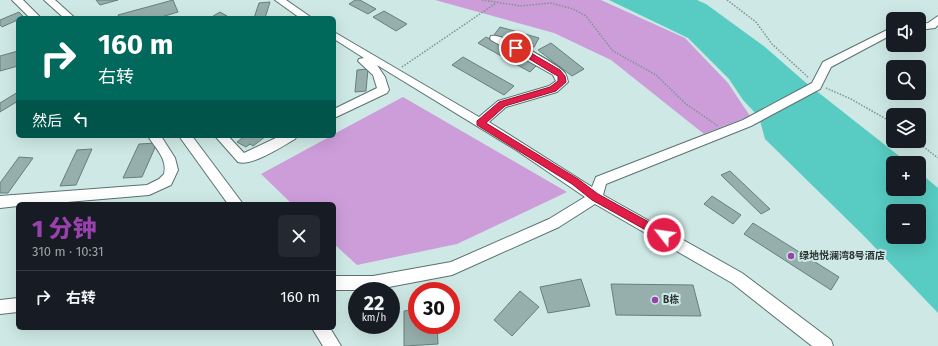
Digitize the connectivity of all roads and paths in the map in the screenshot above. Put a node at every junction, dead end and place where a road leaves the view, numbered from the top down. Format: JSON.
{"nodes":[{"id":1,"x":17,"y":0,"type":"edge"},
{"id":2,"x":51,"y":0,"type":"edge"},
{"id":3,"x":270,"y":0,"type":"edge"},
{"id":4,"x":280,"y":0,"type":"edge"},
{"id":5,"x":482,"y":0,"type":"edge"},
{"id":6,"x":728,"y":0,"type":"edge"},
{"id":7,"x":496,"y":3,"type":"junction"},
{"id":8,"x":34,"y":16,"type":"edge"},
{"id":9,"x":68,"y":16,"type":"edge"},
{"id":10,"x":292,"y":16,"type":"edge"},
{"id":11,"x":304,"y":16,"type":"edge"},
{"id":12,"x":938,"y":19,"type":"edge"},
{"id":13,"x":926,"y":26,"type":"edge"},
{"id":14,"x":886,"y":34,"type":"edge"},
{"id":15,"x":336,"y":36,"type":"edge"},
{"id":16,"x":495,"y":38,"type":"dead end"},
{"id":17,"x":336,"y":45,"type":"edge"},
{"id":18,"x":395,"y":72,"type":"junction"},
{"id":19,"x":817,"y":85,"type":"junction"},
{"id":20,"x":336,"y":113,"type":"edge"},
{"id":21,"x":886,"y":119,"type":"edge"},
{"id":22,"x":480,"y":123,"type":"junction"},
{"id":23,"x":719,"y":126,"type":"dead end"},
{"id":24,"x":156,"y":138,"type":"edge"},
{"id":25,"x":186,"y":138,"type":"edge"},
{"id":26,"x":223,"y":138,"type":"edge"},
{"id":27,"x":287,"y":138,"type":"edge"},
{"id":28,"x":925,"y":148,"type":"edge"},
{"id":29,"x":938,"y":158,"type":"edge"},
{"id":30,"x":595,"y":197,"type":"junction"},
{"id":31,"x":0,"y":202,"type":"edge"},
{"id":32,"x":234,"y":202,"type":"edge"},
{"id":33,"x":336,"y":283,"type":"edge"},
{"id":34,"x":16,"y":305,"type":"edge"},
{"id":35,"x":0,"y":307,"type":"edge"},
{"id":36,"x":321,"y":330,"type":"edge"},
{"id":37,"x":333,"y":346,"type":"edge"},
{"id":38,"x":824,"y":346,"type":"edge"}],
"edges":[{"from":1,"to":8,"type":"street"},
{"from":2,"to":9,"type":"street"},
{"from":3,"to":10,"type":"street"},
{"from":4,"to":11,"type":"street"},
{"from":5,"to":7,"type":"path"},
{"from":6,"to":19,"type":"path"},
{"from":7,"to":18,"type":"path"},
{"from":7,"to":23,"type":"path"},
{"from":12,"to":13,"type":"street"},
{"from":14,"to":19,"type":"street"},
{"from":15,"to":18,"type":"street"},
{"from":16,"to":22,"type":"street"},
{"from":17,"to":20,"type":"street"},
{"from":18,"to":22,"type":"street"},
{"from":19,"to":21,"type":"path"},
{"from":19,"to":30,"type":"street"},
{"from":22,"to":30,"type":"street"},
{"from":24,"to":31,"type":"street"},
{"from":25,"to":32,"type":"street"},
{"from":26,"to":27,"type":"street"},
{"from":28,"to":29,"type":"path"},
{"from":30,"to":33,"type":"street"},
{"from":30,"to":38,"type":"street"},
{"from":34,"to":35,"type":"street"},
{"from":36,"to":37,"type":"street"}]}
